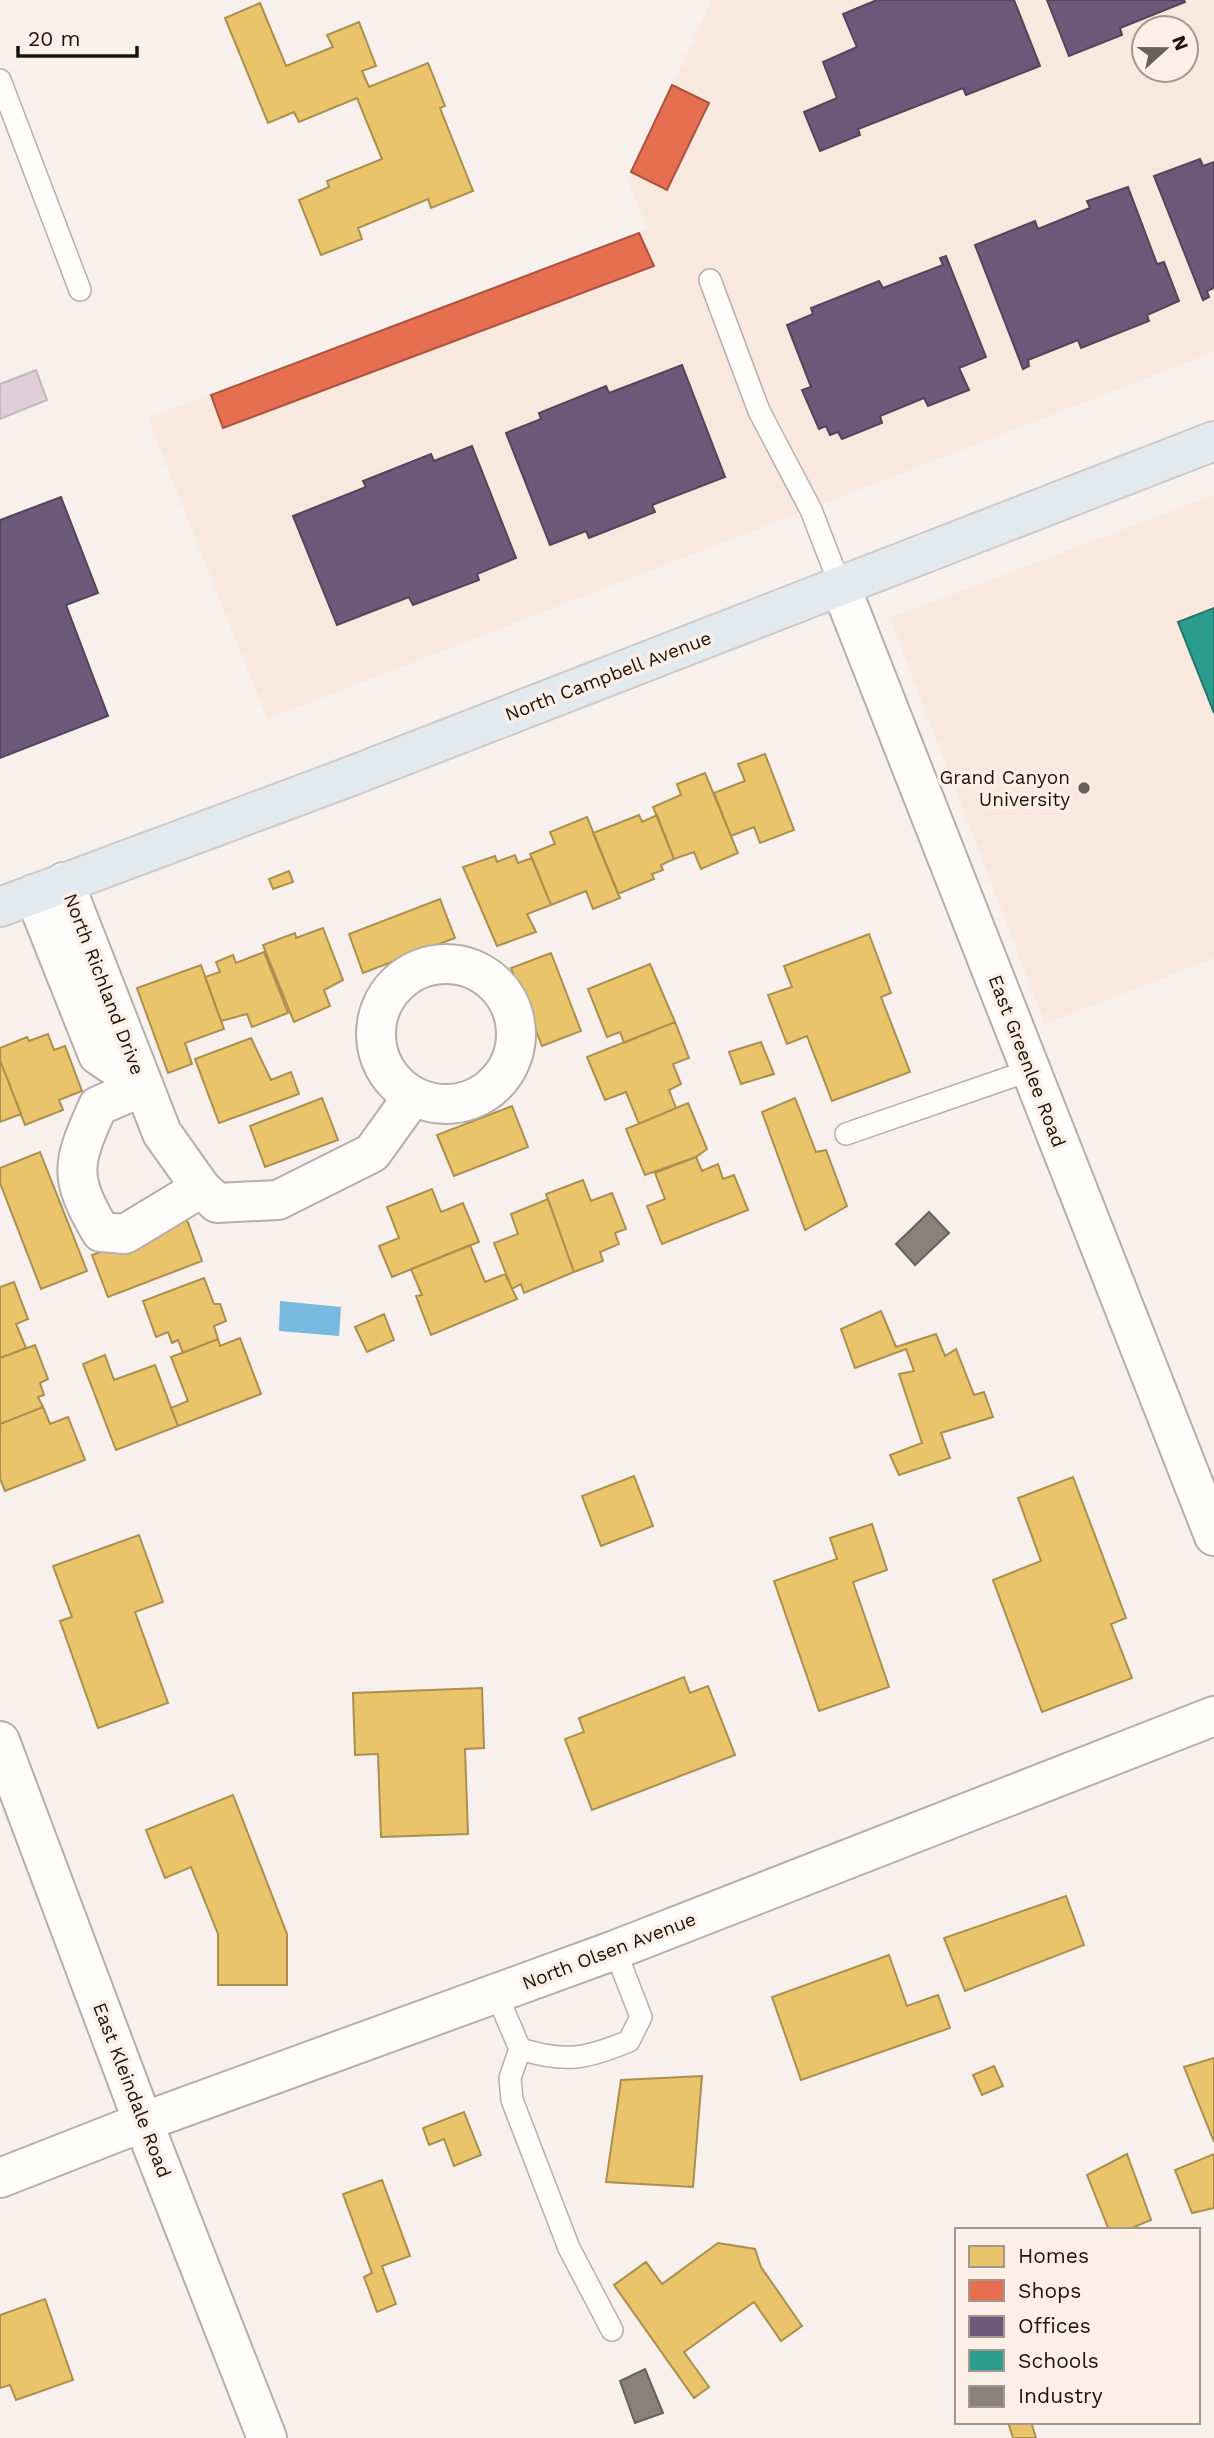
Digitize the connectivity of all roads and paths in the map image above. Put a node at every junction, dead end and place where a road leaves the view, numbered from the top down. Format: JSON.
{"nodes":[{"id":1,"x":0,"y":80,"type":"edge"},
{"id":2,"x":710,"y":280,"type":"dead end"},
{"id":3,"x":80,"y":290,"type":"dead end"},
{"id":4,"x":1214,"y":442,"type":"edge"},
{"id":5,"x":840,"y":585,"type":"junction"},
{"id":6,"x":33,"y":894,"type":"edge"},
{"id":7,"x":1031,"y":1070,"type":"junction"},
{"id":8,"x":144,"y":1086,"type":"junction"},
{"id":9,"x":413,"y":1096,"type":"dead end"},
{"id":10,"x":846,"y":1134,"type":"dead end"},
{"id":11,"x":201,"y":1188,"type":"junction"},
{"id":12,"x":1214,"y":1536,"type":"edge"},
{"id":13,"x":1214,"y":1716,"type":"edge"},
{"id":14,"x":0,"y":1741,"type":"edge"},
{"id":15,"x":615,"y":1950,"type":"junction"},
{"id":16,"x":496,"y":1993,"type":"junction"},
{"id":17,"x":520,"y":2049,"type":"junction"},
{"id":18,"x":143,"y":2122,"type":"junction"},
{"id":19,"x":0,"y":2178,"type":"edge"},
{"id":20,"x":612,"y":2330,"type":"dead end"},
{"id":21,"x":267,"y":2438,"type":"edge"}],
"edges":[{"from":1,"to":3,"type":"lane"},
{"from":2,"to":5,"type":"lane"},
{"from":4,"to":5,"type":"main road","name":"North Campbell Avenue"},
{"from":5,"to":6,"type":"main road","name":"North Campbell Avenue"},
{"from":5,"to":7,"type":"street","name":"East Greenlee Road"},
{"from":6,"to":8,"type":"street","name":"North Richland Drive"},
{"from":7,"to":10,"type":"lane"},
{"from":7,"to":12,"type":"street","name":"East Greenlee Road"},
{"from":8,"to":11,"type":"street","name":"North Richland Drive"},
{"from":8,"to":11,"type":"street","name":"North Richland Drive"},
{"from":9,"to":11,"type":"street","name":"North Richland Drive"},
{"from":13,"to":15,"type":"street","name":"North Olsen Avenue"},
{"from":14,"to":18,"type":"street","name":"East Kleindale Road"},
{"from":15,"to":16,"type":"street","name":"North Olsen Avenue"},
{"from":15,"to":17,"type":"lane"},
{"from":16,"to":17,"type":"lane"},
{"from":16,"to":18,"type":"street","name":"North Olsen Avenue"},
{"from":17,"to":20,"type":"lane"},
{"from":18,"to":19,"type":"street","name":"North Olsen Avenue"},
{"from":18,"to":21,"type":"street","name":"East Kleindale Road"}]}
